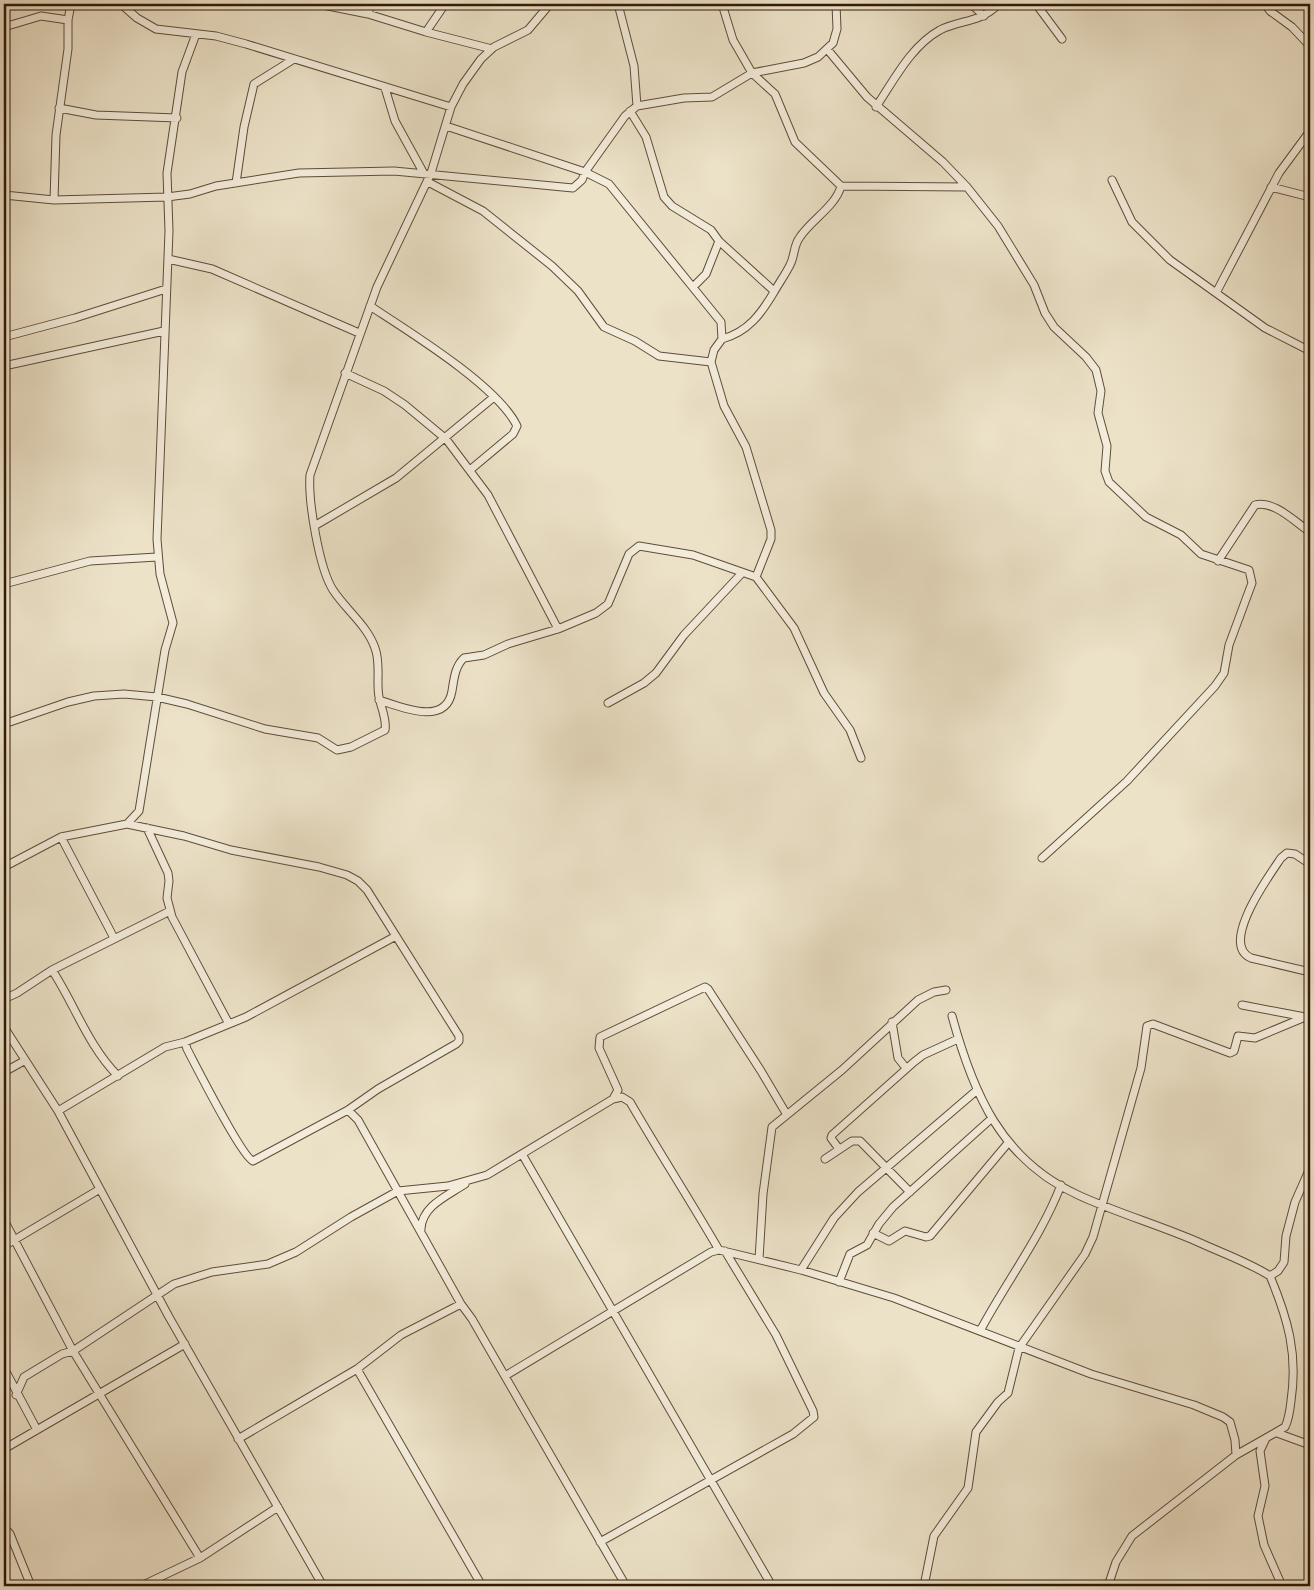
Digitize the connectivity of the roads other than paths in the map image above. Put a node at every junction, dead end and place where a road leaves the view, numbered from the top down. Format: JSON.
{"nodes":[{"id":1,"x":71,"y":4,"type":"edge"},
{"id":2,"x":121,"y":4,"type":"edge"},
{"id":3,"x":318,"y":4,"type":"edge"},
{"id":4,"x":371,"y":4,"type":"edge"},
{"id":5,"x":445,"y":4,"type":"edge"},
{"id":6,"x":550,"y":4,"type":"edge"},
{"id":7,"x":618,"y":4,"type":"edge"},
{"id":8,"x":722,"y":4,"type":"edge"},
{"id":9,"x":836,"y":4,"type":"edge"},
{"id":10,"x":971,"y":4,"type":"edge"},
{"id":11,"x":999,"y":4,"type":"edge"},
{"id":12,"x":1036,"y":4,"type":"edge"},
{"id":13,"x":1265,"y":4,"type":"edge"},
{"id":14,"x":368,"y":14,"type":"junction"},
{"id":15,"x":984,"y":16,"type":"junction"},
{"id":16,"x":68,"y":20,"type":"junction"},
{"id":17,"x":4,"y":27,"type":"edge"},
{"id":18,"x":426,"y":32,"type":"junction"},
{"id":19,"x":196,"y":34,"type":"junction"},
{"id":20,"x":1062,"y":39,"type":"dead end"},
{"id":21,"x":1310,"y":46,"type":"edge"},
{"id":22,"x":492,"y":49,"type":"junction"},
{"id":23,"x":827,"y":49,"type":"junction"},
{"id":24,"x":294,"y":59,"type":"junction"},
{"id":25,"x":752,"y":73,"type":"junction"},
{"id":26,"x":386,"y":88,"type":"junction"},
{"id":27,"x":637,"y":106,"type":"junction"},
{"id":28,"x":451,"y":107,"type":"junction"},
{"id":29,"x":876,"y":107,"type":"junction"},
{"id":30,"x":59,"y":108,"type":"junction"},
{"id":31,"x":630,"y":111,"type":"junction"},
{"id":32,"x":176,"y":118,"type":"junction"},
{"id":33,"x":446,"y":126,"type":"junction"},
{"id":34,"x":1310,"y":131,"type":"edge"},
{"id":35,"x":427,"y":172,"type":"junction"},
{"id":36,"x":585,"y":172,"type":"junction"},
{"id":37,"x":1112,"y":180,"type":"dead end"},
{"id":38,"x":428,"y":182,"type":"junction"},
{"id":39,"x":236,"y":183,"type":"junction"},
{"id":40,"x":840,"y":186,"type":"junction"},
{"id":41,"x":967,"y":187,"type":"junction"},
{"id":42,"x":1271,"y":187,"type":"junction"},
{"id":43,"x":4,"y":195,"type":"edge"},
{"id":44,"x":167,"y":197,"type":"junction"},
{"id":45,"x":1310,"y":197,"type":"edge"},
{"id":46,"x":54,"y":200,"type":"junction"},
{"id":47,"x":719,"y":241,"type":"junction"},
{"id":48,"x":168,"y":258,"type":"junction"},
{"id":49,"x":694,"y":287,"type":"junction"},
{"id":50,"x":166,"y":289,"type":"junction"},
{"id":51,"x":774,"y":292,"type":"junction"},
{"id":52,"x":1216,"y":293,"type":"junction"},
{"id":53,"x":370,"y":306,"type":"junction"},
{"id":54,"x":164,"y":331,"type":"junction"},
{"id":55,"x":359,"y":333,"type":"junction"},
{"id":56,"x":4,"y":337,"type":"edge"},
{"id":57,"x":722,"y":339,"type":"junction"},
{"id":58,"x":1310,"y":351,"type":"edge"},
{"id":59,"x":711,"y":362,"type":"junction"},
{"id":60,"x":4,"y":366,"type":"edge"},
{"id":61,"x":345,"y":373,"type":"junction"},
{"id":62,"x":494,"y":397,"type":"junction"},
{"id":63,"x":446,"y":439,"type":"junction"},
{"id":64,"x":470,"y":470,"type":"junction"},
{"id":65,"x":316,"y":525,"type":"junction"},
{"id":66,"x":1310,"y":532,"type":"edge"},
{"id":67,"x":157,"y":557,"type":"junction"},
{"id":68,"x":1218,"y":561,"type":"junction"},
{"id":69,"x":742,"y":572,"type":"junction"},
{"id":70,"x":756,"y":577,"type":"junction"},
{"id":71,"x":4,"y":584,"type":"edge"},
{"id":72,"x":558,"y":629,"type":"junction"},
{"id":73,"x":157,"y":697,"type":"junction"},
{"id":74,"x":379,"y":700,"type":"junction"},
{"id":75,"x":608,"y":703,"type":"dead end"},
{"id":76,"x":4,"y":724,"type":"edge"},
{"id":77,"x":861,"y":758,"type":"dead end"},
{"id":78,"x":127,"y":824,"type":"junction"},
{"id":79,"x":147,"y":828,"type":"junction"},
{"id":80,"x":61,"y":837,"type":"junction"},
{"id":81,"x":1042,"y":858,"type":"dead end"},
{"id":82,"x":1310,"y":864,"type":"edge"},
{"id":83,"x":4,"y":867,"type":"edge"},
{"id":84,"x":170,"y":911,"type":"junction"},
{"id":85,"x":396,"y":936,"type":"junction"},
{"id":86,"x":114,"y":938,"type":"junction"},
{"id":87,"x":52,"y":970,"type":"junction"},
{"id":88,"x":1310,"y":972,"type":"edge"},
{"id":89,"x":946,"y":990,"type":"dead end"},
{"id":90,"x":4,"y":999,"type":"edge"},
{"id":91,"x":1242,"y":1005,"type":"dead end"},
{"id":92,"x":952,"y":1016,"type":"dead end"},
{"id":93,"x":1309,"y":1017,"type":"edge"},
{"id":94,"x":892,"y":1022,"type":"junction"},
{"id":95,"x":229,"y":1024,"type":"junction"},
{"id":96,"x":4,"y":1026,"type":"edge"},
{"id":97,"x":958,"y":1040,"type":"junction"},
{"id":98,"x":185,"y":1042,"type":"junction"},
{"id":99,"x":24,"y":1061,"type":"junction"},
{"id":100,"x":906,"y":1068,"type":"junction"},
{"id":101,"x":4,"y":1072,"type":"edge"},
{"id":102,"x":118,"y":1076,"type":"junction"},
{"id":103,"x":976,"y":1091,"type":"junction"},
{"id":104,"x":613,"y":1099,"type":"junction"},
{"id":105,"x":348,"y":1110,"type":"junction"},
{"id":106,"x":58,"y":1111,"type":"junction"},
{"id":107,"x":787,"y":1115,"type":"junction"},
{"id":108,"x":991,"y":1119,"type":"junction"},
{"id":109,"x":1008,"y":1143,"type":"junction"},
{"id":110,"x":839,"y":1149,"type":"junction"},
{"id":111,"x":522,"y":1154,"type":"junction"},
{"id":112,"x":825,"y":1159,"type":"dead end"},
{"id":113,"x":885,"y":1167,"type":"junction"},
{"id":114,"x":1310,"y":1168,"type":"edge"},
{"id":115,"x":472,"y":1179,"type":"junction"},
{"id":116,"x":1061,"y":1185,"type":"junction"},
{"id":117,"x":100,"y":1189,"type":"junction"},
{"id":118,"x":398,"y":1191,"type":"junction"},
{"id":119,"x":910,"y":1192,"type":"junction"},
{"id":120,"x":1102,"y":1205,"type":"junction"},
{"id":121,"x":4,"y":1220,"type":"edge"},
{"id":122,"x":421,"y":1229,"type":"junction"},
{"id":123,"x":873,"y":1233,"type":"junction"},
{"id":124,"x":14,"y":1240,"type":"junction"},
{"id":125,"x":4,"y":1246,"type":"edge"},
{"id":126,"x":722,"y":1251,"type":"junction"},
{"id":127,"x":759,"y":1258,"type":"junction"},
{"id":128,"x":801,"y":1270,"type":"junction"},
{"id":129,"x":1270,"y":1276,"type":"junction"},
{"id":130,"x":839,"y":1282,"type":"junction"},
{"id":131,"x":158,"y":1295,"type":"junction"},
{"id":132,"x":461,"y":1304,"type":"junction"},
{"id":133,"x":612,"y":1310,"type":"junction"},
{"id":134,"x":980,"y":1331,"type":"junction"},
{"id":135,"x":185,"y":1344,"type":"junction"},
{"id":136,"x":1019,"y":1348,"type":"junction"},
{"id":137,"x":73,"y":1351,"type":"junction"},
{"id":138,"x":4,"y":1368,"type":"edge"},
{"id":139,"x":357,"y":1369,"type":"junction"},
{"id":140,"x":505,"y":1376,"type":"junction"},
{"id":141,"x":100,"y":1394,"type":"junction"},
{"id":142,"x":16,"y":1395,"type":"junction"},
{"id":143,"x":37,"y":1430,"type":"junction"},
{"id":144,"x":1277,"y":1433,"type":"junction"},
{"id":145,"x":238,"y":1438,"type":"junction"},
{"id":146,"x":1266,"y":1438,"type":"junction"},
{"id":147,"x":1310,"y":1444,"type":"edge"},
{"id":148,"x":4,"y":1449,"type":"edge"},
{"id":149,"x":1236,"y":1455,"type":"junction"},
{"id":150,"x":712,"y":1481,"type":"junction"},
{"id":151,"x":278,"y":1507,"type":"junction"},
{"id":152,"x":4,"y":1526,"type":"edge"},
{"id":153,"x":600,"y":1542,"type":"junction"},
{"id":154,"x":200,"y":1558,"type":"junction"},
{"id":155,"x":30,"y":1586,"type":"edge"},
{"id":156,"x":141,"y":1586,"type":"edge"},
{"id":157,"x":323,"y":1586,"type":"edge"},
{"id":158,"x":482,"y":1586,"type":"edge"},
{"id":159,"x":626,"y":1586,"type":"edge"},
{"id":160,"x":772,"y":1586,"type":"edge"},
{"id":161,"x":924,"y":1586,"type":"edge"},
{"id":162,"x":1108,"y":1586,"type":"edge"},
{"id":163,"x":1282,"y":1586,"type":"edge"}],
"edges":[{"from":1,"to":16,"type":"street"},
{"from":2,"to":19,"type":"street"},
{"from":3,"to":14,"type":"street"},
{"from":4,"to":14,"type":"street"},
{"from":5,"to":18,"type":"street"},
{"from":6,"to":22,"type":"street"},
{"from":7,"to":27,"type":"street"},
{"from":8,"to":25,"type":"street"},
{"from":9,"to":23,"type":"street"},
{"from":10,"to":15,"type":"street"},
{"from":11,"to":15,"type":"street"},
{"from":12,"to":20,"type":"street"},
{"from":13,"to":21,"type":"street"},
{"from":14,"to":18,"type":"street"},
{"from":15,"to":29,"type":"street"},
{"from":16,"to":17,"type":"street"},
{"from":16,"to":30,"type":"street"},
{"from":18,"to":22,"type":"street"},
{"from":19,"to":24,"type":"street"},
{"from":19,"to":32,"type":"street"},
{"from":22,"to":28,"type":"street"},
{"from":23,"to":25,"type":"street"},
{"from":23,"to":29,"type":"street"},
{"from":24,"to":26,"type":"street"},
{"from":24,"to":39,"type":"street"},
{"from":25,"to":27,"type":"street"},
{"from":25,"to":40,"type":"street"},
{"from":26,"to":28,"type":"street"},
{"from":26,"to":35,"type":"street"},
{"from":27,"to":31,"type":"street"},
{"from":28,"to":33,"type":"street"},
{"from":29,"to":41,"type":"street"},
{"from":30,"to":32,"type":"street"},
{"from":30,"to":46,"type":"street"},
{"from":31,"to":36,"type":"street"},
{"from":31,"to":47,"type":"street"},
{"from":32,"to":44,"type":"street"},
{"from":33,"to":35,"type":"street"},
{"from":33,"to":36,"type":"street"},
{"from":34,"to":42,"type":"street"},
{"from":35,"to":36,"type":"street"},
{"from":35,"to":38,"type":"street"},
{"from":35,"to":39,"type":"street"},
{"from":36,"to":49,"type":"street"},
{"from":37,"to":52,"type":"street"},
{"from":38,"to":53,"type":"street"},
{"from":38,"to":59,"type":"street"},
{"from":39,"to":44,"type":"street"},
{"from":40,"to":41,"type":"street"},
{"from":40,"to":51,"type":"street"},
{"from":41,"to":68,"type":"street"},
{"from":42,"to":45,"type":"street"},
{"from":42,"to":52,"type":"street"},
{"from":43,"to":46,"type":"street"},
{"from":44,"to":46,"type":"street"},
{"from":44,"to":48,"type":"street"},
{"from":47,"to":49,"type":"street"},
{"from":47,"to":51,"type":"street"},
{"from":48,"to":50,"type":"street"},
{"from":48,"to":55,"type":"street"},
{"from":49,"to":57,"type":"street"},
{"from":50,"to":54,"type":"street"},
{"from":50,"to":56,"type":"street"},
{"from":51,"to":57,"type":"street"},
{"from":52,"to":58,"type":"street"},
{"from":53,"to":55,"type":"street"},
{"from":53,"to":62,"type":"street"},
{"from":54,"to":60,"type":"street"},
{"from":54,"to":67,"type":"street"},
{"from":55,"to":61,"type":"street"},
{"from":57,"to":59,"type":"street"},
{"from":59,"to":70,"type":"street"},
{"from":61,"to":63,"type":"street"},
{"from":61,"to":65,"type":"street"},
{"from":62,"to":63,"type":"street"},
{"from":62,"to":64,"type":"street"},
{"from":63,"to":64,"type":"street"},
{"from":63,"to":65,"type":"street"},
{"from":64,"to":72,"type":"street"},
{"from":65,"to":74,"type":"street"},
{"from":66,"to":68,"type":"street"},
{"from":67,"to":71,"type":"street"},
{"from":67,"to":73,"type":"street"},
{"from":68,"to":81,"type":"street"},
{"from":69,"to":70,"type":"street"},
{"from":69,"to":72,"type":"street"},
{"from":69,"to":75,"type":"street"},
{"from":70,"to":77,"type":"street"},
{"from":72,"to":74,"type":"street"},
{"from":73,"to":74,"type":"street"},
{"from":73,"to":76,"type":"street"},
{"from":73,"to":78,"type":"street"},
{"from":78,"to":79,"type":"street"},
{"from":78,"to":80,"type":"street"},
{"from":79,"to":84,"type":"street"},
{"from":79,"to":85,"type":"street"},
{"from":80,"to":83,"type":"street"},
{"from":80,"to":86,"type":"street"},
{"from":82,"to":88,"type":"street"},
{"from":84,"to":86,"type":"street"},
{"from":84,"to":95,"type":"street"},
{"from":85,"to":95,"type":"street"},
{"from":85,"to":105,"type":"street"},
{"from":86,"to":87,"type":"street"},
{"from":87,"to":90,"type":"street"},
{"from":87,"to":102,"type":"street"},
{"from":89,"to":94,"type":"street"},
{"from":91,"to":93,"type":"street"},
{"from":92,"to":97,"type":"street"},
{"from":93,"to":120,"type":"street"},
{"from":94,"to":100,"type":"street"},
{"from":94,"to":107,"type":"street"},
{"from":95,"to":98,"type":"street"},
{"from":96,"to":99,"type":"street"},
{"from":97,"to":100,"type":"street"},
{"from":97,"to":103,"type":"street"},
{"from":98,"to":102,"type":"street"},
{"from":98,"to":105,"type":"street"},
{"from":99,"to":101,"type":"street"},
{"from":99,"to":106,"type":"street"},
{"from":100,"to":110,"type":"street"},
{"from":102,"to":106,"type":"street"},
{"from":103,"to":108,"type":"street"},
{"from":103,"to":113,"type":"street"},
{"from":104,"to":107,"type":"street"},
{"from":104,"to":111,"type":"street"},
{"from":104,"to":126,"type":"street"},
{"from":105,"to":118,"type":"street"},
{"from":106,"to":117,"type":"street"},
{"from":107,"to":127,"type":"street"},
{"from":108,"to":109,"type":"street"},
{"from":108,"to":119,"type":"street"},
{"from":109,"to":116,"type":"street"},
{"from":109,"to":123,"type":"street"},
{"from":110,"to":112,"type":"street"},
{"from":110,"to":113,"type":"street"},
{"from":111,"to":115,"type":"street"},
{"from":111,"to":133,"type":"street"},
{"from":113,"to":119,"type":"street"},
{"from":113,"to":128,"type":"street"},
{"from":114,"to":129,"type":"street"},
{"from":115,"to":118,"type":"street"},
{"from":115,"to":122,"type":"street"},
{"from":116,"to":120,"type":"street"},
{"from":116,"to":134,"type":"street"},
{"from":117,"to":124,"type":"street"},
{"from":117,"to":131,"type":"street"},
{"from":118,"to":122,"type":"street"},
{"from":118,"to":131,"type":"street"},
{"from":119,"to":123,"type":"street"},
{"from":120,"to":129,"type":"street"},
{"from":120,"to":136,"type":"street"},
{"from":121,"to":124,"type":"street"},
{"from":122,"to":132,"type":"street"},
{"from":123,"to":130,"type":"street"},
{"from":124,"to":125,"type":"street"},
{"from":124,"to":137,"type":"street"},
{"from":126,"to":127,"type":"street"},
{"from":126,"to":133,"type":"street"},
{"from":126,"to":150,"type":"street"},
{"from":127,"to":128,"type":"street"},
{"from":128,"to":130,"type":"street"},
{"from":129,"to":144,"type":"street"},
{"from":130,"to":134,"type":"street"},
{"from":131,"to":135,"type":"street"},
{"from":131,"to":137,"type":"street"},
{"from":132,"to":139,"type":"street"},
{"from":132,"to":140,"type":"street"},
{"from":133,"to":140,"type":"street"},
{"from":133,"to":150,"type":"street"},
{"from":134,"to":136,"type":"street"},
{"from":135,"to":141,"type":"street"},
{"from":135,"to":145,"type":"street"},
{"from":136,"to":149,"type":"street"},
{"from":136,"to":161,"type":"street"},
{"from":137,"to":141,"type":"street"},
{"from":137,"to":142,"type":"street"},
{"from":138,"to":142,"type":"street"},
{"from":139,"to":145,"type":"street"},
{"from":139,"to":158,"type":"street"},
{"from":140,"to":153,"type":"street"},
{"from":141,"to":143,"type":"street"},
{"from":141,"to":154,"type":"street"},
{"from":142,"to":143,"type":"street"},
{"from":143,"to":148,"type":"street"},
{"from":144,"to":146,"type":"street"},
{"from":144,"to":147,"type":"street"},
{"from":145,"to":151,"type":"street"},
{"from":146,"to":149,"type":"street"},
{"from":146,"to":163,"type":"street"},
{"from":149,"to":162,"type":"street"},
{"from":150,"to":153,"type":"street"},
{"from":150,"to":160,"type":"street"},
{"from":151,"to":154,"type":"street"},
{"from":151,"to":157,"type":"street"},
{"from":152,"to":155,"type":"street"},
{"from":153,"to":159,"type":"street"},
{"from":154,"to":156,"type":"street"}]}
